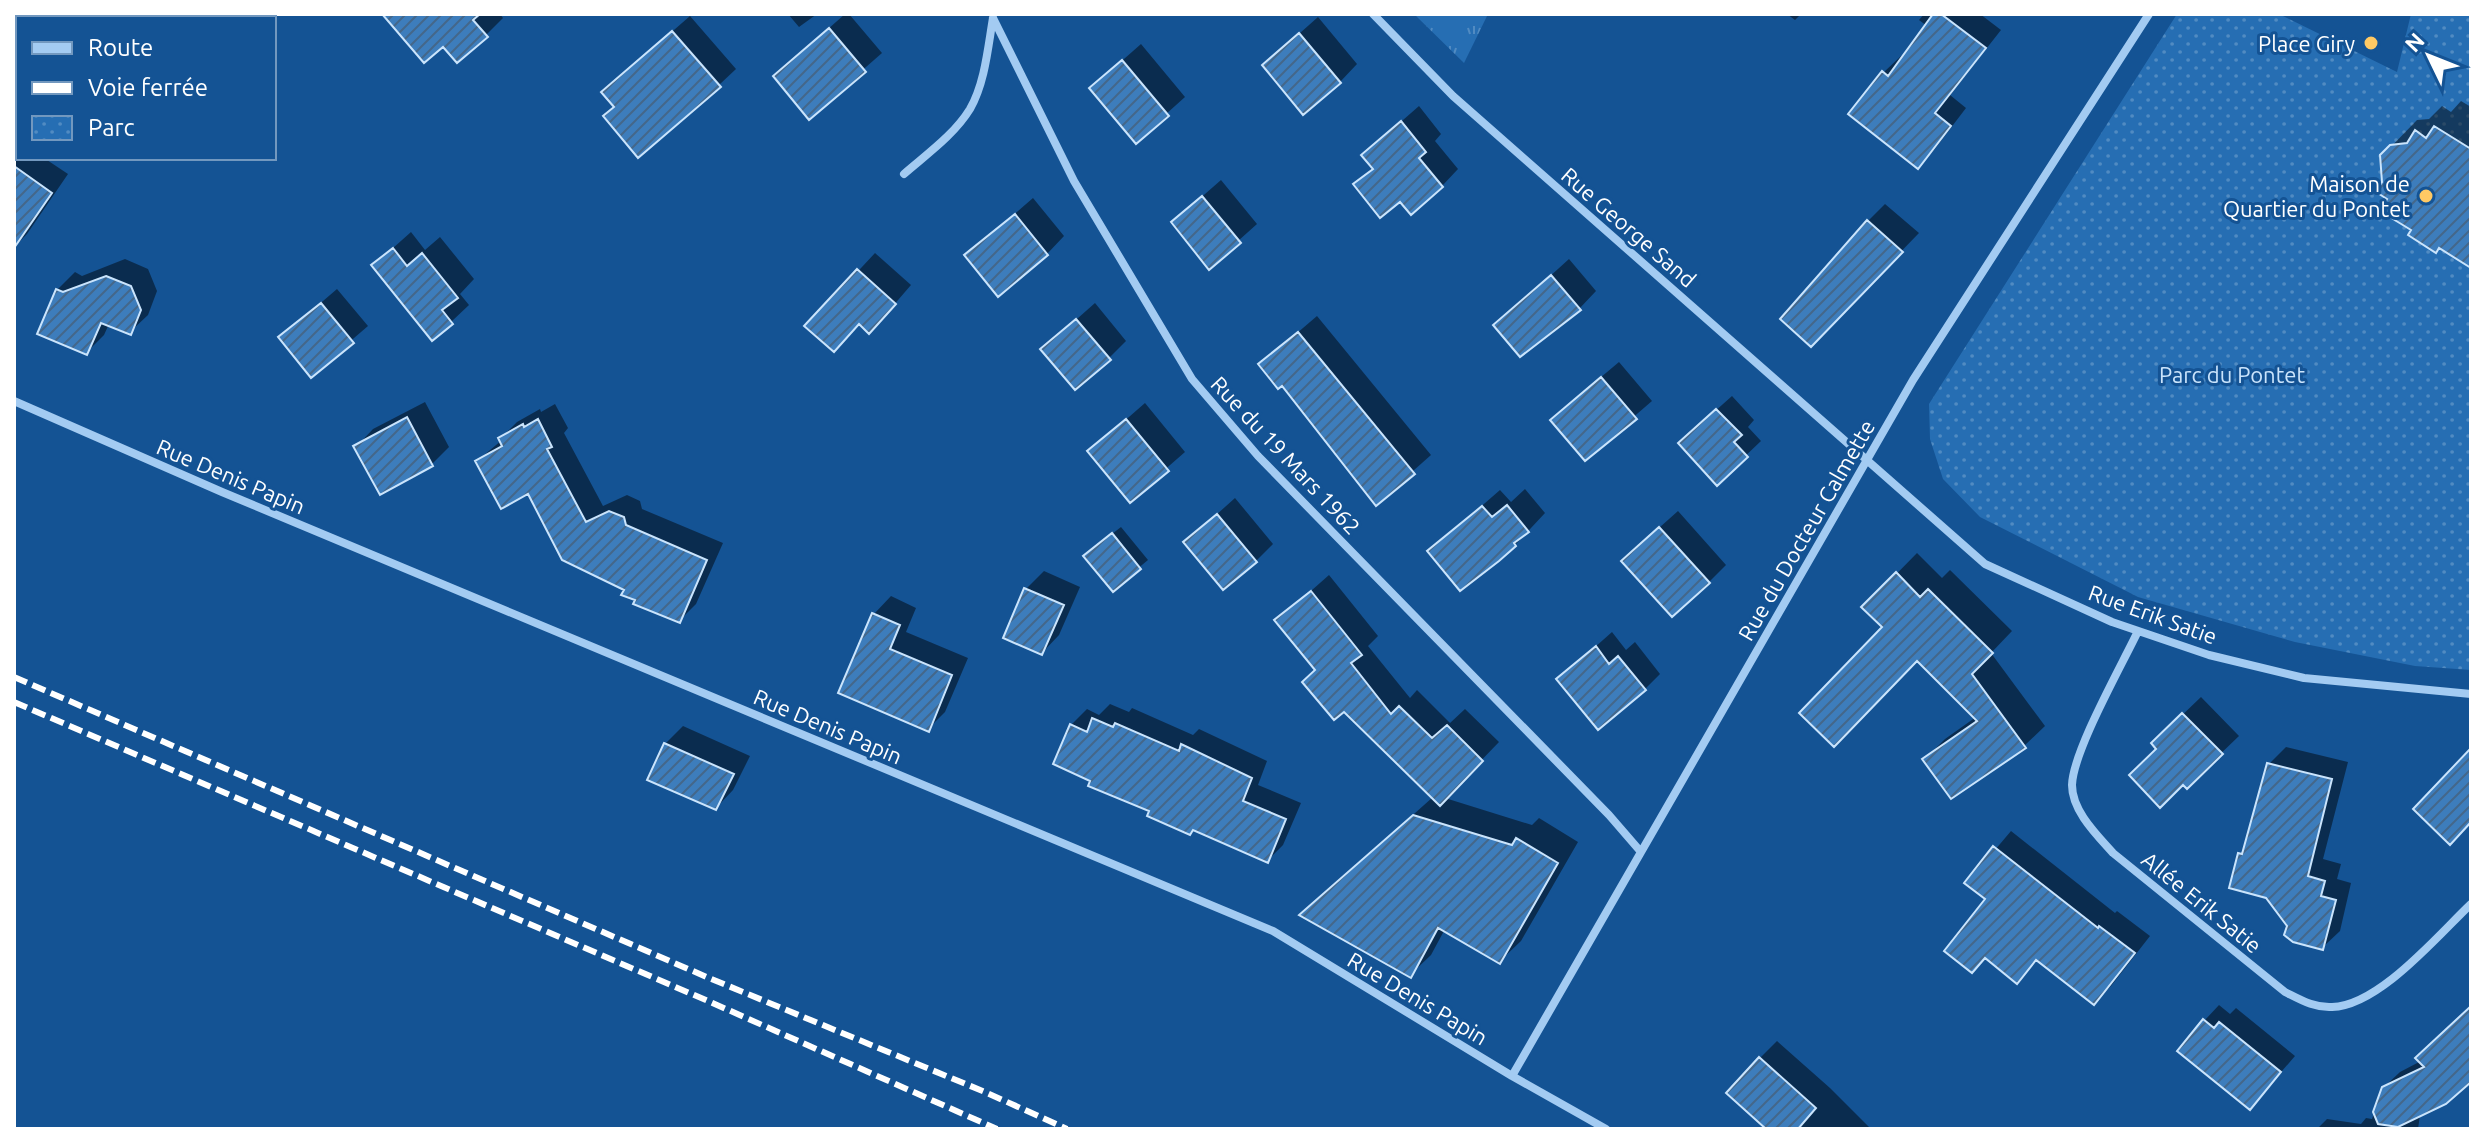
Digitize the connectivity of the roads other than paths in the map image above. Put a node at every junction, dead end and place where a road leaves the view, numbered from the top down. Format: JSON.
{"nodes":[{"id":1,"x":1373,"y":14,"type":"edge"},
{"id":2,"x":2149,"y":14,"type":"edge"},
{"id":3,"x":994,"y":16,"type":"edge"},
{"id":4,"x":904,"y":174,"type":"dead end"},
{"id":5,"x":14,"y":401,"type":"edge"},
{"id":6,"x":1867,"y":460,"type":"junction"},
{"id":7,"x":2138,"y":631,"type":"junction"},
{"id":8,"x":2471,"y":694,"type":"edge"},
{"id":9,"x":1641,"y":852,"type":"junction"},
{"id":10,"x":2471,"y":904,"type":"edge"},
{"id":11,"x":1512,"y":1076,"type":"junction"},
{"id":12,"x":1606,"y":1129,"type":"edge"}],
"edges":[{"from":1,"to":6,"type":"street","name":"Rue George Sand"},
{"from":2,"to":6,"type":"street","name":"Rue du Docteur Calmette"},
{"from":3,"to":4,"type":"street"},
{"from":3,"to":9,"type":"street","name":"Rue du 19 Mars 1962"},
{"from":5,"to":11,"type":"street","name":"Rue Denis Papin"},
{"from":6,"to":7,"type":"street","name":"Rue Erik Satie"},
{"from":6,"to":9,"type":"street","name":"Rue du Docteur Calmette"},
{"from":7,"to":8,"type":"street","name":"Rue Erik Satie"},
{"from":7,"to":10,"type":"street","name":"Allée Erik Satie"},
{"from":9,"to":11,"type":"street","name":"Rue du Docteur Calmette"},
{"from":11,"to":12,"type":"street","name":"Rue Denis Papin"}]}
